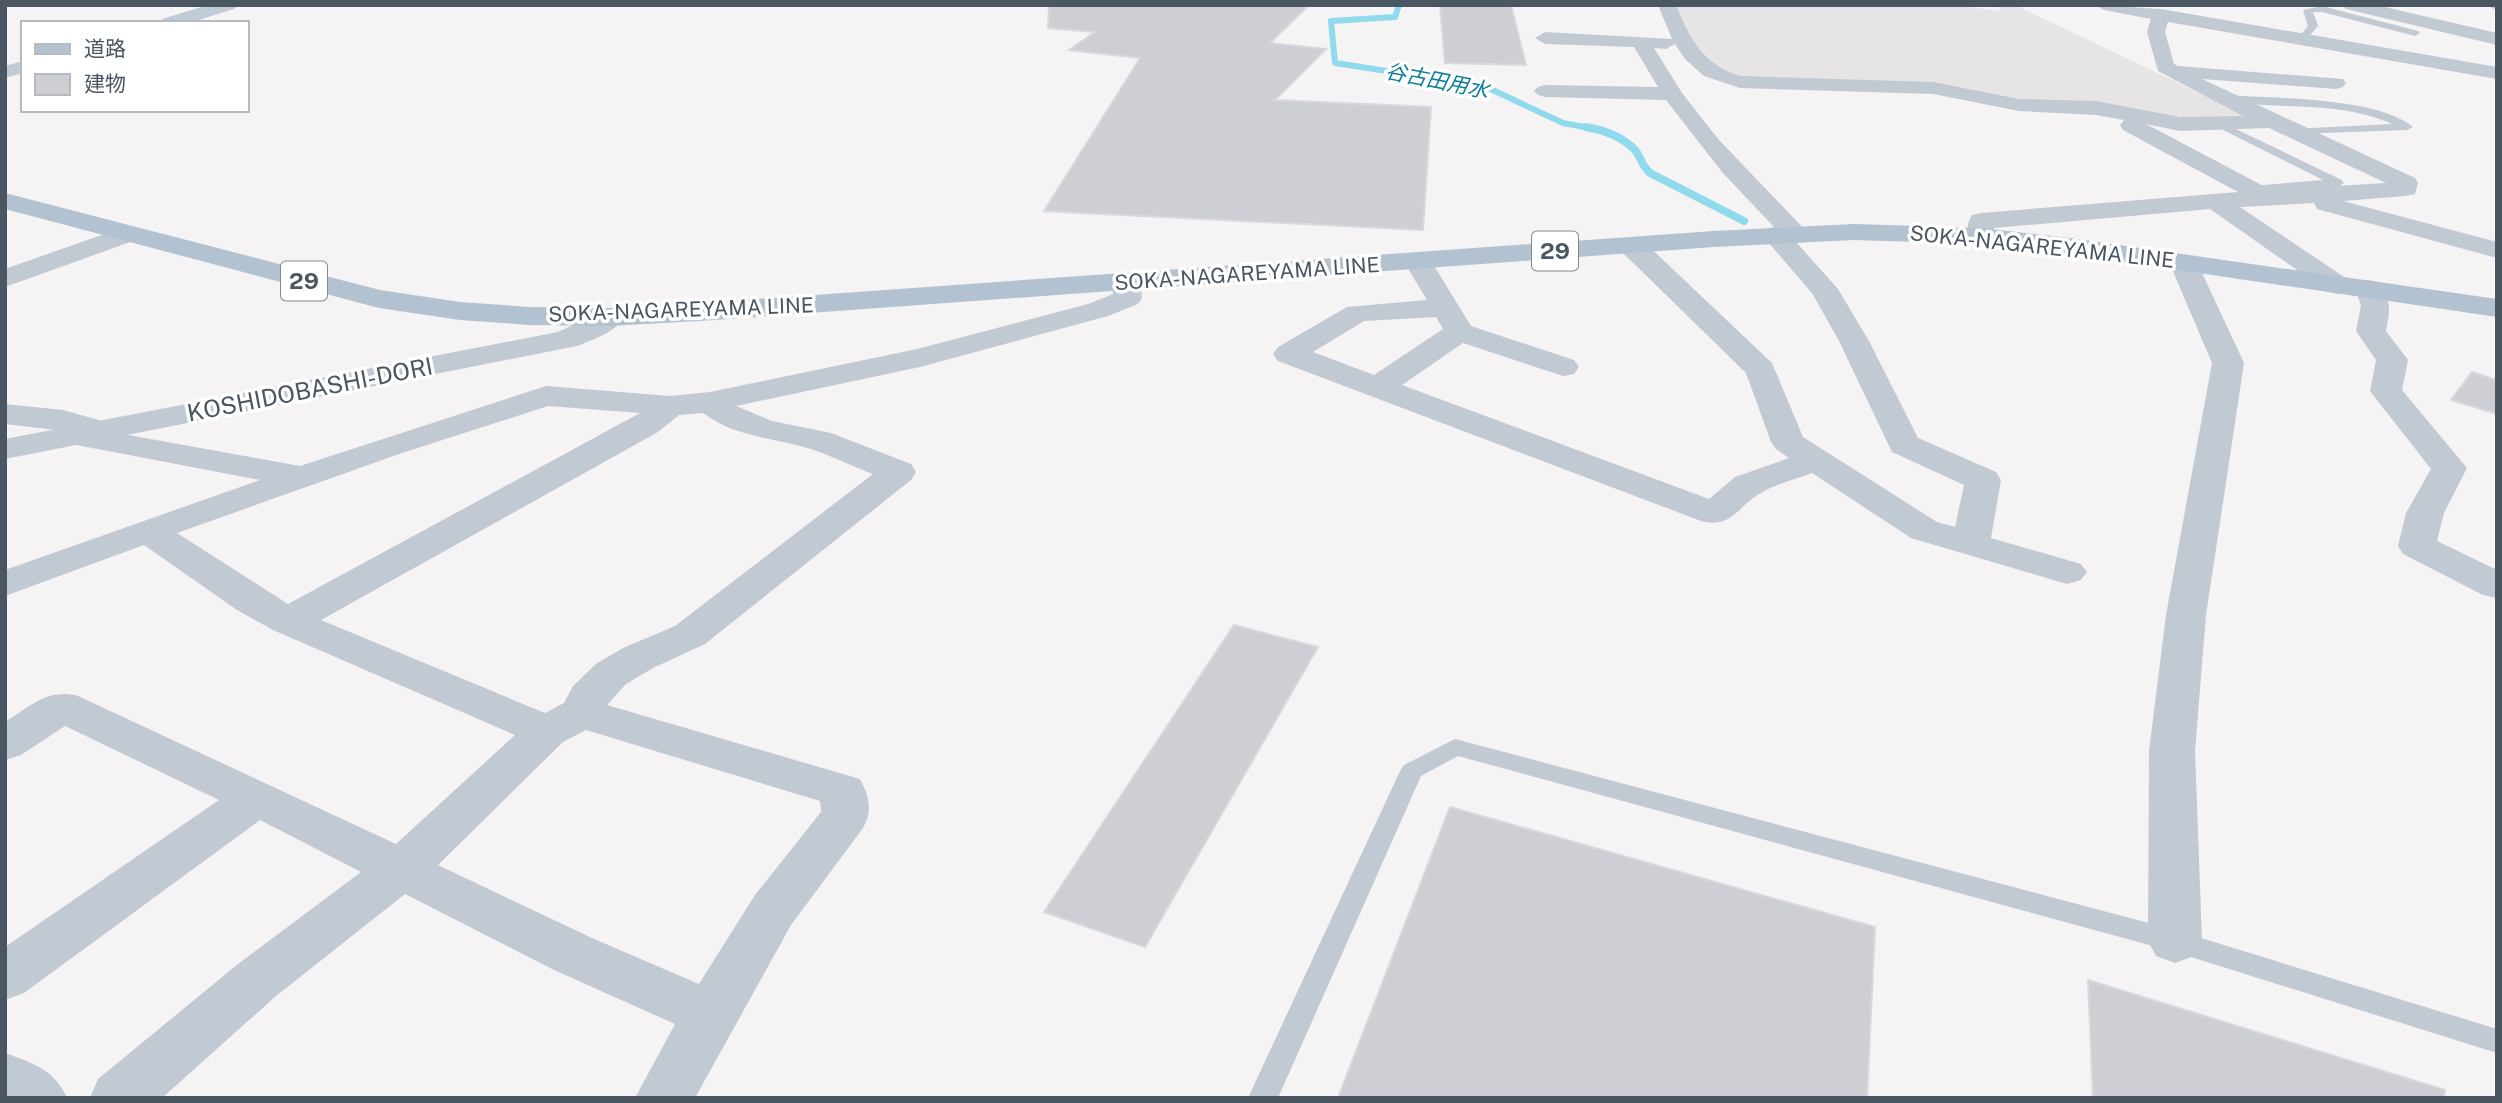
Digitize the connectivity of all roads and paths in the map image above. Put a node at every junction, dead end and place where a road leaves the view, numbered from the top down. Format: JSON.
{"nodes":[{"id":1,"x":228,"y":5,"type":"edge"},
{"id":2,"x":1667,"y":5,"type":"edge"},
{"id":3,"x":2104,"y":5,"type":"edge"},
{"id":4,"x":2353,"y":5,"type":"edge"},
{"id":5,"x":2161,"y":14,"type":"junction"},
{"id":6,"x":176,"y":21,"type":"edge"},
{"id":7,"x":2417,"y":28,"type":"junction"},
{"id":8,"x":1545,"y":38,"type":"dead end"},
{"id":9,"x":2497,"y":38,"type":"edge"},
{"id":10,"x":2302,"y":39,"type":"junction"},
{"id":11,"x":1641,"y":43,"type":"junction"},
{"id":12,"x":1686,"y":44,"type":"junction"},
{"id":13,"x":2407,"y":58,"type":"junction"},
{"id":14,"x":1629,"y":66,"type":"dead end"},
{"id":15,"x":1655,"y":67,"type":"junction"},
{"id":16,"x":2170,"y":70,"type":"junction"},
{"id":17,"x":2497,"y":73,"type":"edge"},
{"id":18,"x":2336,"y":83,"type":"dead end"},
{"id":19,"x":1545,"y":91,"type":"dead end"},
{"id":20,"x":1670,"y":94,"type":"junction"},
{"id":21,"x":2222,"y":98,"type":"junction"},
{"id":22,"x":2125,"y":114,"type":"junction"},
{"id":23,"x":2272,"y":121,"type":"junction"},
{"id":24,"x":2219,"y":124,"type":"junction"},
{"id":25,"x":2295,"y":131,"type":"junction"},
{"id":26,"x":2258,"y":193,"type":"junction"},
{"id":27,"x":2301,"y":197,"type":"junction"},
{"id":28,"x":5,"y":201,"type":"edge"},
{"id":29,"x":2214,"y":201,"type":"junction"},
{"id":30,"x":128,"y":234,"type":"junction"},
{"id":31,"x":1786,"y":234,"type":"junction"},
{"id":32,"x":1982,"y":236,"type":"junction"},
{"id":33,"x":1632,"y":246,"type":"junction"},
{"id":34,"x":2497,"y":250,"type":"edge"},
{"id":35,"x":1418,"y":262,"type":"junction"},
{"id":36,"x":2183,"y":262,"type":"junction"},
{"id":37,"x":5,"y":279,"type":"edge"},
{"id":38,"x":1126,"y":282,"type":"junction"},
{"id":39,"x":2353,"y":287,"type":"junction"},
{"id":40,"x":2497,"y":308,"type":"edge"},
{"id":41,"x":610,"y":317,"type":"junction"},
{"id":42,"x":1454,"y":320,"type":"junction"},
{"id":43,"x":1563,"y":367,"type":"dead end"},
{"id":44,"x":1377,"y":387,"type":"junction"},
{"id":45,"x":690,"y":404,"type":"junction"},
{"id":46,"x":5,"y":414,"type":"edge"},
{"id":47,"x":89,"y":434,"type":"junction"},
{"id":48,"x":5,"y":449,"type":"edge"},
{"id":49,"x":1816,"y":460,"type":"junction"},
{"id":50,"x":306,"y":478,"type":"junction"},
{"id":51,"x":148,"y":531,"type":"junction"},
{"id":52,"x":1971,"y":545,"type":"junction"},
{"id":53,"x":2067,"y":572,"type":"dead end"},
{"id":54,"x":5,"y":584,"type":"edge"},
{"id":55,"x":2497,"y":586,"type":"edge"},
{"id":56,"x":289,"y":621,"type":"junction"},
{"id":57,"x":565,"y":722,"type":"junction"},
{"id":58,"x":5,"y":744,"type":"edge"},
{"id":59,"x":257,"y":797,"type":"junction"},
{"id":60,"x":403,"y":868,"type":"junction"},
{"id":61,"x":2175,"y":941,"type":"junction"},
{"id":62,"x":5,"y":977,"type":"edge"},
{"id":63,"x":710,"y":1014,"type":"junction"},
{"id":64,"x":2497,"y":1041,"type":"edge"},
{"id":65,"x":5,"y":1079,"type":"edge"},
{"id":66,"x":38,"y":1098,"type":"edge"},
{"id":67,"x":119,"y":1098,"type":"edge"},
{"id":68,"x":664,"y":1098,"type":"edge"},
{"id":69,"x":1263,"y":1098,"type":"edge"}],
"edges":[{"from":1,"to":6,"type":"main road"},
{"from":2,"to":12,"type":"street"},
{"from":3,"to":5,"type":"street"},
{"from":4,"to":7,"type":"street"},
{"from":5,"to":10,"type":"street"},
{"from":5,"to":16,"type":"street"},
{"from":7,"to":9,"type":"street"},
{"from":7,"to":10,"type":"lane"},
{"from":7,"to":13,"type":"lane"},
{"from":8,"to":11,"type":"street"},
{"from":10,"to":13,"type":"street"},
{"from":11,"to":12,"type":"street"},
{"from":11,"to":15,"type":"street"},
{"from":12,"to":22,"type":"street"},
{"from":13,"to":17,"type":"street"},
{"from":14,"to":15,"type":"street"},
{"from":15,"to":20,"type":"street"},
{"from":16,"to":18,"type":"street"},
{"from":16,"to":21,"type":"street"},
{"from":19,"to":20,"type":"street"},
{"from":20,"to":31,"type":"street"},
{"from":21,"to":23,"type":"street"},
{"from":21,"to":25,"type":"lane"},
{"from":22,"to":24,"type":"street"},
{"from":22,"to":26,"type":"street"},
{"from":23,"to":24,"type":"street"},
{"from":23,"to":25,"type":"street"},
{"from":24,"to":26,"type":"lane"},
{"from":25,"to":27,"type":"street"},
{"from":26,"to":27,"type":"street"},
{"from":26,"to":29,"type":"street"},
{"from":27,"to":34,"type":"street"},
{"from":28,"to":30,"type":"main road","name":"SOKA-NAGAREYAMA LINE","number":"29"},
{"from":29,"to":32,"type":"street"},
{"from":29,"to":39,"type":"street"},
{"from":30,"to":37,"type":"street"},
{"from":30,"to":41,"type":"main road","name":"SOKA-NAGAREYAMA LINE","number":"29"},
{"from":31,"to":32,"type":"main road","name":"SOKA-NAGAREYAMA LINE","number":"29"},
{"from":31,"to":33,"type":"main road","name":"SOKA-NAGAREYAMA LINE","number":"29"},
{"from":31,"to":52,"type":"street"},
{"from":32,"to":36,"type":"main road","name":"SOKA-NAGAREYAMA LINE","number":"29"},
{"from":33,"to":35,"type":"main road","name":"SOKA-NAGAREYAMA LINE","number":"29"},
{"from":33,"to":49,"type":"street"},
{"from":35,"to":38,"type":"main road","name":"SOKA-NAGAREYAMA LINE","number":"29"},
{"from":35,"to":42,"type":"street"},
{"from":36,"to":39,"type":"main road","name":"SOKA-NAGAREYAMA LINE","number":"29"},
{"from":36,"to":61,"type":"street"},
{"from":38,"to":41,"type":"main road","name":"SOKA-NAGAREYAMA LINE","number":"29"},
{"from":38,"to":45,"type":"street"},
{"from":39,"to":40,"type":"main road","name":"SOKA-NAGAREYAMA LINE","number":"29"},
{"from":39,"to":55,"type":"street"},
{"from":41,"to":47,"type":"street","name":"KOSHIDOBASHI-DORI"},
{"from":42,"to":43,"type":"street"},
{"from":42,"to":44,"type":"street"},
{"from":42,"to":44,"type":"street"},
{"from":44,"to":49,"type":"street"},
{"from":45,"to":50,"type":"street"},
{"from":45,"to":56,"type":"street"},
{"from":45,"to":57,"type":"street"},
{"from":46,"to":47,"type":"street"},
{"from":47,"to":48,"type":"street","name":"KOSHIDOBASHI-DORI"},
{"from":47,"to":50,"type":"street"},
{"from":49,"to":52,"type":"street"},
{"from":50,"to":51,"type":"street"},
{"from":51,"to":54,"type":"street"},
{"from":51,"to":56,"type":"street"},
{"from":52,"to":53,"type":"street"},
{"from":56,"to":57,"type":"street"},
{"from":57,"to":60,"type":"street"},
{"from":57,"to":63,"type":"street"},
{"from":58,"to":59,"type":"street"},
{"from":59,"to":60,"type":"street"},
{"from":59,"to":62,"type":"street"},
{"from":60,"to":63,"type":"street"},
{"from":60,"to":67,"type":"street"},
{"from":61,"to":64,"type":"lane"},
{"from":61,"to":69,"type":"lane"},
{"from":63,"to":68,"type":"street"},
{"from":65,"to":66,"type":"street"}]}
